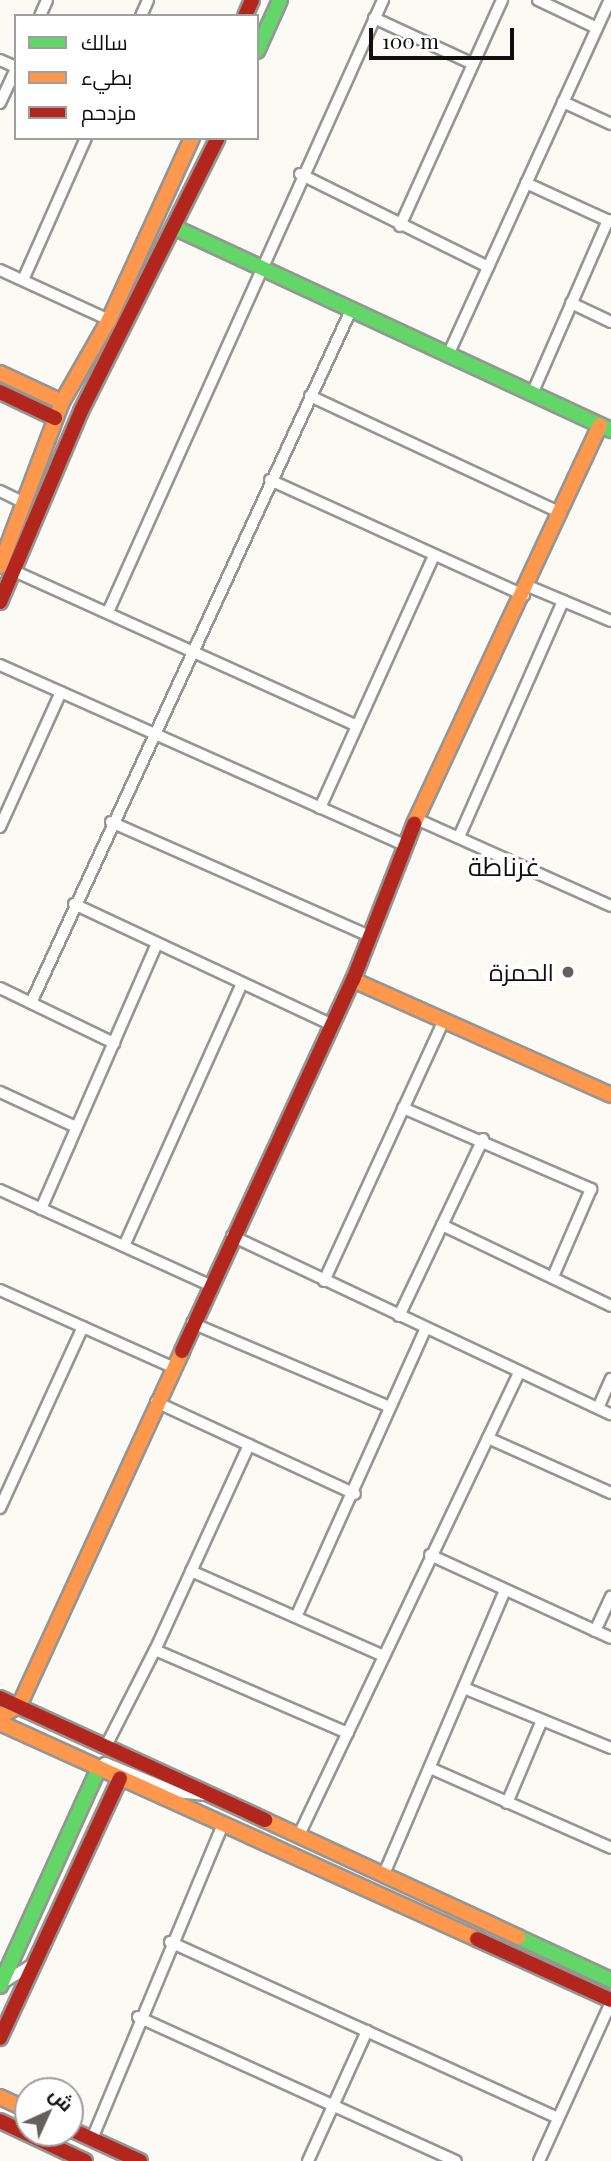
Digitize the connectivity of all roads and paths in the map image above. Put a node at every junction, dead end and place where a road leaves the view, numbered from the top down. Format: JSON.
{"nodes":[{"id":1,"x":280,"y":0,"type":"edge"},
{"id":2,"x":383,"y":0,"type":"edge"},
{"id":3,"x":502,"y":0,"type":"edge"},
{"id":4,"x":538,"y":0,"type":"edge"},
{"id":5,"x":610,"y":0,"type":"edge"},
{"id":6,"x":374,"y":18,"type":"junction"},
{"id":7,"x":597,"y":27,"type":"junction"},
{"id":8,"x":259,"y":47,"type":"edge"},
{"id":9,"x":473,"y":64,"type":"junction"},
{"id":10,"x":14,"y":72,"type":"edge"},
{"id":11,"x":0,"y":103,"type":"edge"},
{"id":12,"x":563,"y":103,"type":"junction"},
{"id":13,"x":611,"y":124,"type":"edge"},
{"id":14,"x":85,"y":140,"type":"edge"},
{"id":15,"x":187,"y":140,"type":"edge"},
{"id":16,"x":217,"y":140,"type":"edge"},
{"id":17,"x":300,"y":174,"type":"junction"},
{"id":18,"x":526,"y":183,"type":"junction"},
{"id":19,"x":609,"y":221,"type":"edge"},
{"id":20,"x":400,"y":226,"type":"junction"},
{"id":21,"x":178,"y":229,"type":"junction"},
{"id":22,"x":260,"y":266,"type":"junction"},
{"id":23,"x":488,"y":267,"type":"junction"},
{"id":24,"x":0,"y":270,"type":"edge"},
{"id":25,"x":23,"y":280,"type":"junction"},
{"id":26,"x":572,"y":303,"type":"junction"},
{"id":27,"x":351,"y":310,"type":"junction"},
{"id":28,"x":109,"y":320,"type":"junction"},
{"id":29,"x":611,"y":322,"type":"edge"},
{"id":30,"x":448,"y":355,"type":"junction"},
{"id":31,"x":0,"y":373,"type":"edge"},
{"id":32,"x":0,"y":392,"type":"edge"},
{"id":33,"x":532,"y":394,"type":"junction"},
{"id":34,"x":310,"y":397,"type":"junction"},
{"id":35,"x":62,"y":402,"type":"junction"},
{"id":36,"x":55,"y":418,"type":"junction"},
{"id":37,"x":605,"y":428,"type":"edge"},
{"id":38,"x":270,"y":480,"type":"junction"},
{"id":39,"x":0,"y":491,"type":"edge"},
{"id":40,"x":25,"y":503,"type":"junction"},
{"id":41,"x":561,"y":513,"type":"junction"},
{"id":42,"x":435,"y":555,"type":"junction"},
{"id":43,"x":7,"y":568,"type":"edge"},
{"id":44,"x":526,"y":591,"type":"junction"},
{"id":45,"x":563,"y":601,"type":"junction"},
{"id":46,"x":0,"y":602,"type":"edge"},
{"id":47,"x":108,"y":612,"type":"junction"},
{"id":48,"x":611,"y":621,"type":"edge"},
{"id":49,"x":190,"y":648,"type":"junction"},
{"id":50,"x":0,"y":665,"type":"edge"},
{"id":51,"x":61,"y":692,"type":"junction"},
{"id":52,"x":357,"y":726,"type":"junction"},
{"id":53,"x":151,"y":732,"type":"junction"},
{"id":54,"x":320,"y":808,"type":"junction"},
{"id":55,"x":421,"y":821,"type":"junction"},
{"id":56,"x":111,"y":822,"type":"junction"},
{"id":57,"x":0,"y":827,"type":"edge"},
{"id":58,"x":459,"y":837,"type":"junction"},
{"id":59,"x":404,"y":845,"type":"junction"},
{"id":60,"x":74,"y":904,"type":"junction"},
{"id":61,"x":611,"y":906,"type":"edge"},
{"id":62,"x":372,"y":937,"type":"junction"},
{"id":63,"x":157,"y":943,"type":"junction"},
{"id":64,"x":353,"y":980,"type":"junction"},
{"id":65,"x":242,"y":983,"type":"junction"},
{"id":66,"x":0,"y":988,"type":"edge"},
{"id":67,"x":31,"y":1003,"type":"junction"},
{"id":68,"x":444,"y":1020,"type":"junction"},
{"id":69,"x":332,"y":1025,"type":"junction"},
{"id":70,"x":114,"y":1043,"type":"junction"},
{"id":71,"x":0,"y":1092,"type":"edge"},
{"id":72,"x":611,"y":1095,"type":"edge"},
{"id":73,"x":404,"y":1108,"type":"junction"},
{"id":74,"x":76,"y":1127,"type":"junction"},
{"id":75,"x":483,"y":1139,"type":"junction"},
{"id":76,"x":0,"y":1190,"type":"edge"},
{"id":77,"x":41,"y":1209,"type":"junction"},
{"id":78,"x":442,"y":1225,"type":"junction"},
{"id":79,"x":232,"y":1236,"type":"junction"},
{"id":80,"x":124,"y":1246,"type":"junction"},
{"id":81,"x":553,"y":1277,"type":"junction"},
{"id":82,"x":324,"y":1281,"type":"junction"},
{"id":83,"x":209,"y":1285,"type":"junction"},
{"id":84,"x":0,"y":1290,"type":"edge"},
{"id":85,"x":611,"y":1306,"type":"edge"},
{"id":86,"x":399,"y":1316,"type":"junction"},
{"id":87,"x":192,"y":1322,"type":"junction"},
{"id":88,"x":83,"y":1327,"type":"junction"},
{"id":89,"x":425,"y":1330,"type":"junction"},
{"id":90,"x":172,"y":1367,"type":"junction"},
{"id":91,"x":519,"y":1373,"type":"junction"},
{"id":92,"x":611,"y":1379,"type":"edge"},
{"id":93,"x":156,"y":1402,"type":"junction"},
{"id":94,"x":390,"y":1407,"type":"junction"},
{"id":95,"x":598,"y":1408,"type":"junction"},
{"id":96,"x":611,"y":1414,"type":"edge"},
{"id":97,"x":488,"y":1438,"type":"junction"},
{"id":98,"x":249,"y":1445,"type":"junction"},
{"id":99,"x":611,"y":1493,"type":"edge"},
{"id":100,"x":355,"y":1494,"type":"junction"},
{"id":101,"x":0,"y":1508,"type":"edge"},
{"id":102,"x":430,"y":1555,"type":"junction"},
{"id":103,"x":191,"y":1571,"type":"junction"},
{"id":104,"x":504,"y":1592,"type":"junction"},
{"id":105,"x":611,"y":1596,"type":"edge"},
{"id":106,"x":296,"y":1617,"type":"junction"},
{"id":107,"x":595,"y":1630,"type":"junction"},
{"id":108,"x":611,"y":1638,"type":"edge"},
{"id":109,"x":155,"y":1650,"type":"junction"},
{"id":110,"x":384,"y":1656,"type":"junction"},
{"id":111,"x":464,"y":1688,"type":"junction"},
{"id":112,"x":0,"y":1698,"type":"edge"},
{"id":113,"x":19,"y":1706,"type":"junction"},
{"id":114,"x":542,"y":1720,"type":"junction"},
{"id":115,"x":1,"y":1723,"type":"edge"},
{"id":116,"x":348,"y":1733,"type":"junction"},
{"id":117,"x":106,"y":1746,"type":"junction"},
{"id":118,"x":611,"y":1748,"type":"edge"},
{"id":119,"x":99,"y":1768,"type":"junction"},
{"id":120,"x":430,"y":1768,"type":"junction"},
{"id":121,"x":120,"y":1778,"type":"junction"},
{"id":122,"x":213,"y":1795,"type":"junction"},
{"id":123,"x":507,"y":1803,"type":"junction"},
{"id":124,"x":223,"y":1825,"type":"junction"},
{"id":125,"x":299,"y":1835,"type":"junction"},
{"id":126,"x":611,"y":1848,"type":"edge"},
{"id":127,"x":384,"y":1874,"type":"junction"},
{"id":128,"x":170,"y":1942,"type":"junction"},
{"id":129,"x":33,"y":1965,"type":"junction"},
{"id":130,"x":611,"y":1980,"type":"edge"},
{"id":131,"x":0,"y":1985,"type":"edge"},
{"id":132,"x":611,"y":2001,"type":"edge"},
{"id":133,"x":138,"y":2017,"type":"junction"},
{"id":134,"x":367,"y":2032,"type":"junction"},
{"id":135,"x":0,"y":2038,"type":"edge"},
{"id":136,"x":334,"y":2105,"type":"junction"},
{"id":137,"x":558,"y":2118,"type":"junction"},
{"id":138,"x":0,"y":2121,"type":"edge"},
{"id":139,"x":84,"y":2135,"type":"edge"},
{"id":140,"x":92,"y":2139,"type":"junction"},
{"id":141,"x":85,"y":2161,"type":"edge"},
{"id":142,"x":140,"y":2161,"type":"edge"},
{"id":143,"x":308,"y":2161,"type":"edge"},
{"id":144,"x":456,"y":2161,"type":"edge"},
{"id":145,"x":539,"y":2161,"type":"edge"}],
"edges":[{"from":1,"to":8,"type":"street"},
{"from":2,"to":6,"type":"street"},
{"from":3,"to":9,"type":"street"},
{"from":4,"to":7,"type":"street"},
{"from":5,"to":7,"type":"street"},
{"from":6,"to":9,"type":"street"},
{"from":6,"to":17,"type":"street"},
{"from":7,"to":12,"type":"street"},
{"from":9,"to":20,"type":"street"},
{"from":10,"to":11,"type":"street"},
{"from":12,"to":13,"type":"street"},
{"from":12,"to":18,"type":"street"},
{"from":14,"to":25,"type":"street"},
{"from":15,"to":28,"type":"street"},
{"from":16,"to":21,"type":"street"},
{"from":17,"to":20,"type":"street"},
{"from":17,"to":22,"type":"street"},
{"from":18,"to":19,"type":"street"},
{"from":18,"to":23,"type":"street"},
{"from":19,"to":26,"type":"street"},
{"from":20,"to":23,"type":"street"},
{"from":21,"to":22,"type":"street"},
{"from":21,"to":43,"type":"street"},
{"from":22,"to":27,"type":"street"},
{"from":22,"to":47,"type":"street"},
{"from":23,"to":30,"type":"street"},
{"from":24,"to":25,"type":"street"},
{"from":25,"to":28,"type":"street"},
{"from":26,"to":29,"type":"street"},
{"from":26,"to":33,"type":"street"},
{"from":27,"to":30,"type":"street"},
{"from":27,"to":34,"type":"street"},
{"from":28,"to":35,"type":"street"},
{"from":30,"to":33,"type":"street"},
{"from":31,"to":35,"type":"street"},
{"from":32,"to":36,"type":"street"},
{"from":33,"to":37,"type":"street"},
{"from":34,"to":38,"type":"street"},
{"from":34,"to":41,"type":"street"},
{"from":35,"to":36,"type":"street"},
{"from":36,"to":40,"type":"street"},
{"from":37,"to":41,"type":"street"},
{"from":38,"to":42,"type":"street"},
{"from":38,"to":49,"type":"street"},
{"from":39,"to":40,"type":"street"},
{"from":40,"to":43,"type":"street"},
{"from":41,"to":44,"type":"street"},
{"from":42,"to":44,"type":"street"},
{"from":42,"to":52,"type":"street"},
{"from":43,"to":46,"type":"street"},
{"from":43,"to":47,"type":"street"},
{"from":44,"to":45,"type":"street"},
{"from":44,"to":55,"type":"street"},
{"from":45,"to":48,"type":"street"},
{"from":45,"to":58,"type":"street"},
{"from":47,"to":49,"type":"street"},
{"from":49,"to":52,"type":"street"},
{"from":49,"to":53,"type":"street"},
{"from":50,"to":51,"type":"street"},
{"from":51,"to":53,"type":"street"},
{"from":51,"to":57,"type":"street"},
{"from":52,"to":54,"type":"street"},
{"from":53,"to":54,"type":"street"},
{"from":53,"to":56,"type":"street"},
{"from":54,"to":59,"type":"street"},
{"from":55,"to":58,"type":"street"},
{"from":55,"to":59,"type":"street"},
{"from":56,"to":60,"type":"street"},
{"from":56,"to":62,"type":"street"},
{"from":58,"to":61,"type":"street"},
{"from":59,"to":62,"type":"street"},
{"from":60,"to":63,"type":"street"},
{"from":60,"to":67,"type":"street"},
{"from":62,"to":64,"type":"street"},
{"from":63,"to":65,"type":"street"},
{"from":63,"to":70,"type":"street"},
{"from":64,"to":68,"type":"street"},
{"from":64,"to":69,"type":"street"},
{"from":65,"to":69,"type":"street"},
{"from":65,"to":80,"type":"street"},
{"from":66,"to":67,"type":"street"},
{"from":67,"to":70,"type":"street"},
{"from":68,"to":72,"type":"street"},
{"from":68,"to":73,"type":"street"},
{"from":69,"to":79,"type":"street"},
{"from":70,"to":74,"type":"street"},
{"from":71,"to":74,"type":"street"},
{"from":73,"to":75,"type":"street"},
{"from":73,"to":82,"type":"street"},
{"from":74,"to":77,"type":"street"},
{"from":75,"to":78,"type":"street"},
{"from":75,"to":81,"type":"street"},
{"from":76,"to":77,"type":"street"},
{"from":77,"to":80,"type":"street"},
{"from":78,"to":81,"type":"street"},
{"from":78,"to":86,"type":"street"},
{"from":79,"to":82,"type":"street"},
{"from":79,"to":83,"type":"street"},
{"from":80,"to":83,"type":"street"},
{"from":81,"to":85,"type":"street"},
{"from":82,"to":86,"type":"street"},
{"from":83,"to":87,"type":"street"},
{"from":84,"to":88,"type":"street"},
{"from":86,"to":89,"type":"street"},
{"from":87,"to":90,"type":"street"},
{"from":87,"to":94,"type":"street"},
{"from":88,"to":90,"type":"street"},
{"from":88,"to":101,"type":"street"},
{"from":89,"to":91,"type":"street"},
{"from":89,"to":94,"type":"street"},
{"from":90,"to":93,"type":"street"},
{"from":91,"to":95,"type":"street"},
{"from":91,"to":97,"type":"street"},
{"from":92,"to":95,"type":"street"},
{"from":93,"to":98,"type":"street"},
{"from":93,"to":113,"type":"street"},
{"from":94,"to":100,"type":"street"},
{"from":95,"to":96,"type":"street"},
{"from":97,"to":99,"type":"street"},
{"from":97,"to":102,"type":"street"},
{"from":98,"to":100,"type":"street"},
{"from":98,"to":103,"type":"street"},
{"from":100,"to":106,"type":"street"},
{"from":102,"to":104,"type":"street"},
{"from":102,"to":110,"type":"street"},
{"from":103,"to":106,"type":"street"},
{"from":103,"to":109,"type":"street"},
{"from":104,"to":107,"type":"street"},
{"from":104,"to":111,"type":"street"},
{"from":105,"to":107,"type":"street"},
{"from":106,"to":110,"type":"street"},
{"from":107,"to":108,"type":"street"},
{"from":109,"to":116,"type":"street"},
{"from":109,"to":117,"type":"street"},
{"from":110,"to":116,"type":"street"},
{"from":111,"to":114,"type":"street"},
{"from":111,"to":120,"type":"street"},
{"from":112,"to":113,"type":"street"},
{"from":113,"to":115,"type":"street"},
{"from":113,"to":117,"type":"street"},
{"from":114,"to":118,"type":"street"},
{"from":114,"to":123,"type":"street"},
{"from":115,"to":119,"type":"street"},
{"from":116,"to":125,"type":"street"},
{"from":117,"to":122,"type":"street"},
{"from":119,"to":121,"type":"street"},
{"from":119,"to":122,"type":"street"},
{"from":119,"to":131,"type":"street"},
{"from":120,"to":123,"type":"street"},
{"from":120,"to":127,"type":"street"},
{"from":121,"to":124,"type":"street"},
{"from":121,"to":129,"type":"street"},
{"from":122,"to":125,"type":"street"},
{"from":123,"to":126,"type":"street"},
{"from":124,"to":128,"type":"street"},
{"from":124,"to":132,"type":"street"},
{"from":125,"to":127,"type":"street"},
{"from":127,"to":130,"type":"street"},
{"from":128,"to":133,"type":"street"},
{"from":128,"to":134,"type":"street"},
{"from":129,"to":131,"type":"street"},
{"from":129,"to":135,"type":"street"},
{"from":132,"to":137,"type":"street"},
{"from":133,"to":136,"type":"street"},
{"from":133,"to":140,"type":"street"},
{"from":134,"to":136,"type":"street"},
{"from":134,"to":137,"type":"street"},
{"from":136,"to":143,"type":"street"},
{"from":136,"to":144,"type":"street"},
{"from":137,"to":145,"type":"street"},
{"from":138,"to":141,"type":"street"},
{"from":139,"to":140,"type":"street"},
{"from":140,"to":142,"type":"street"}]}
